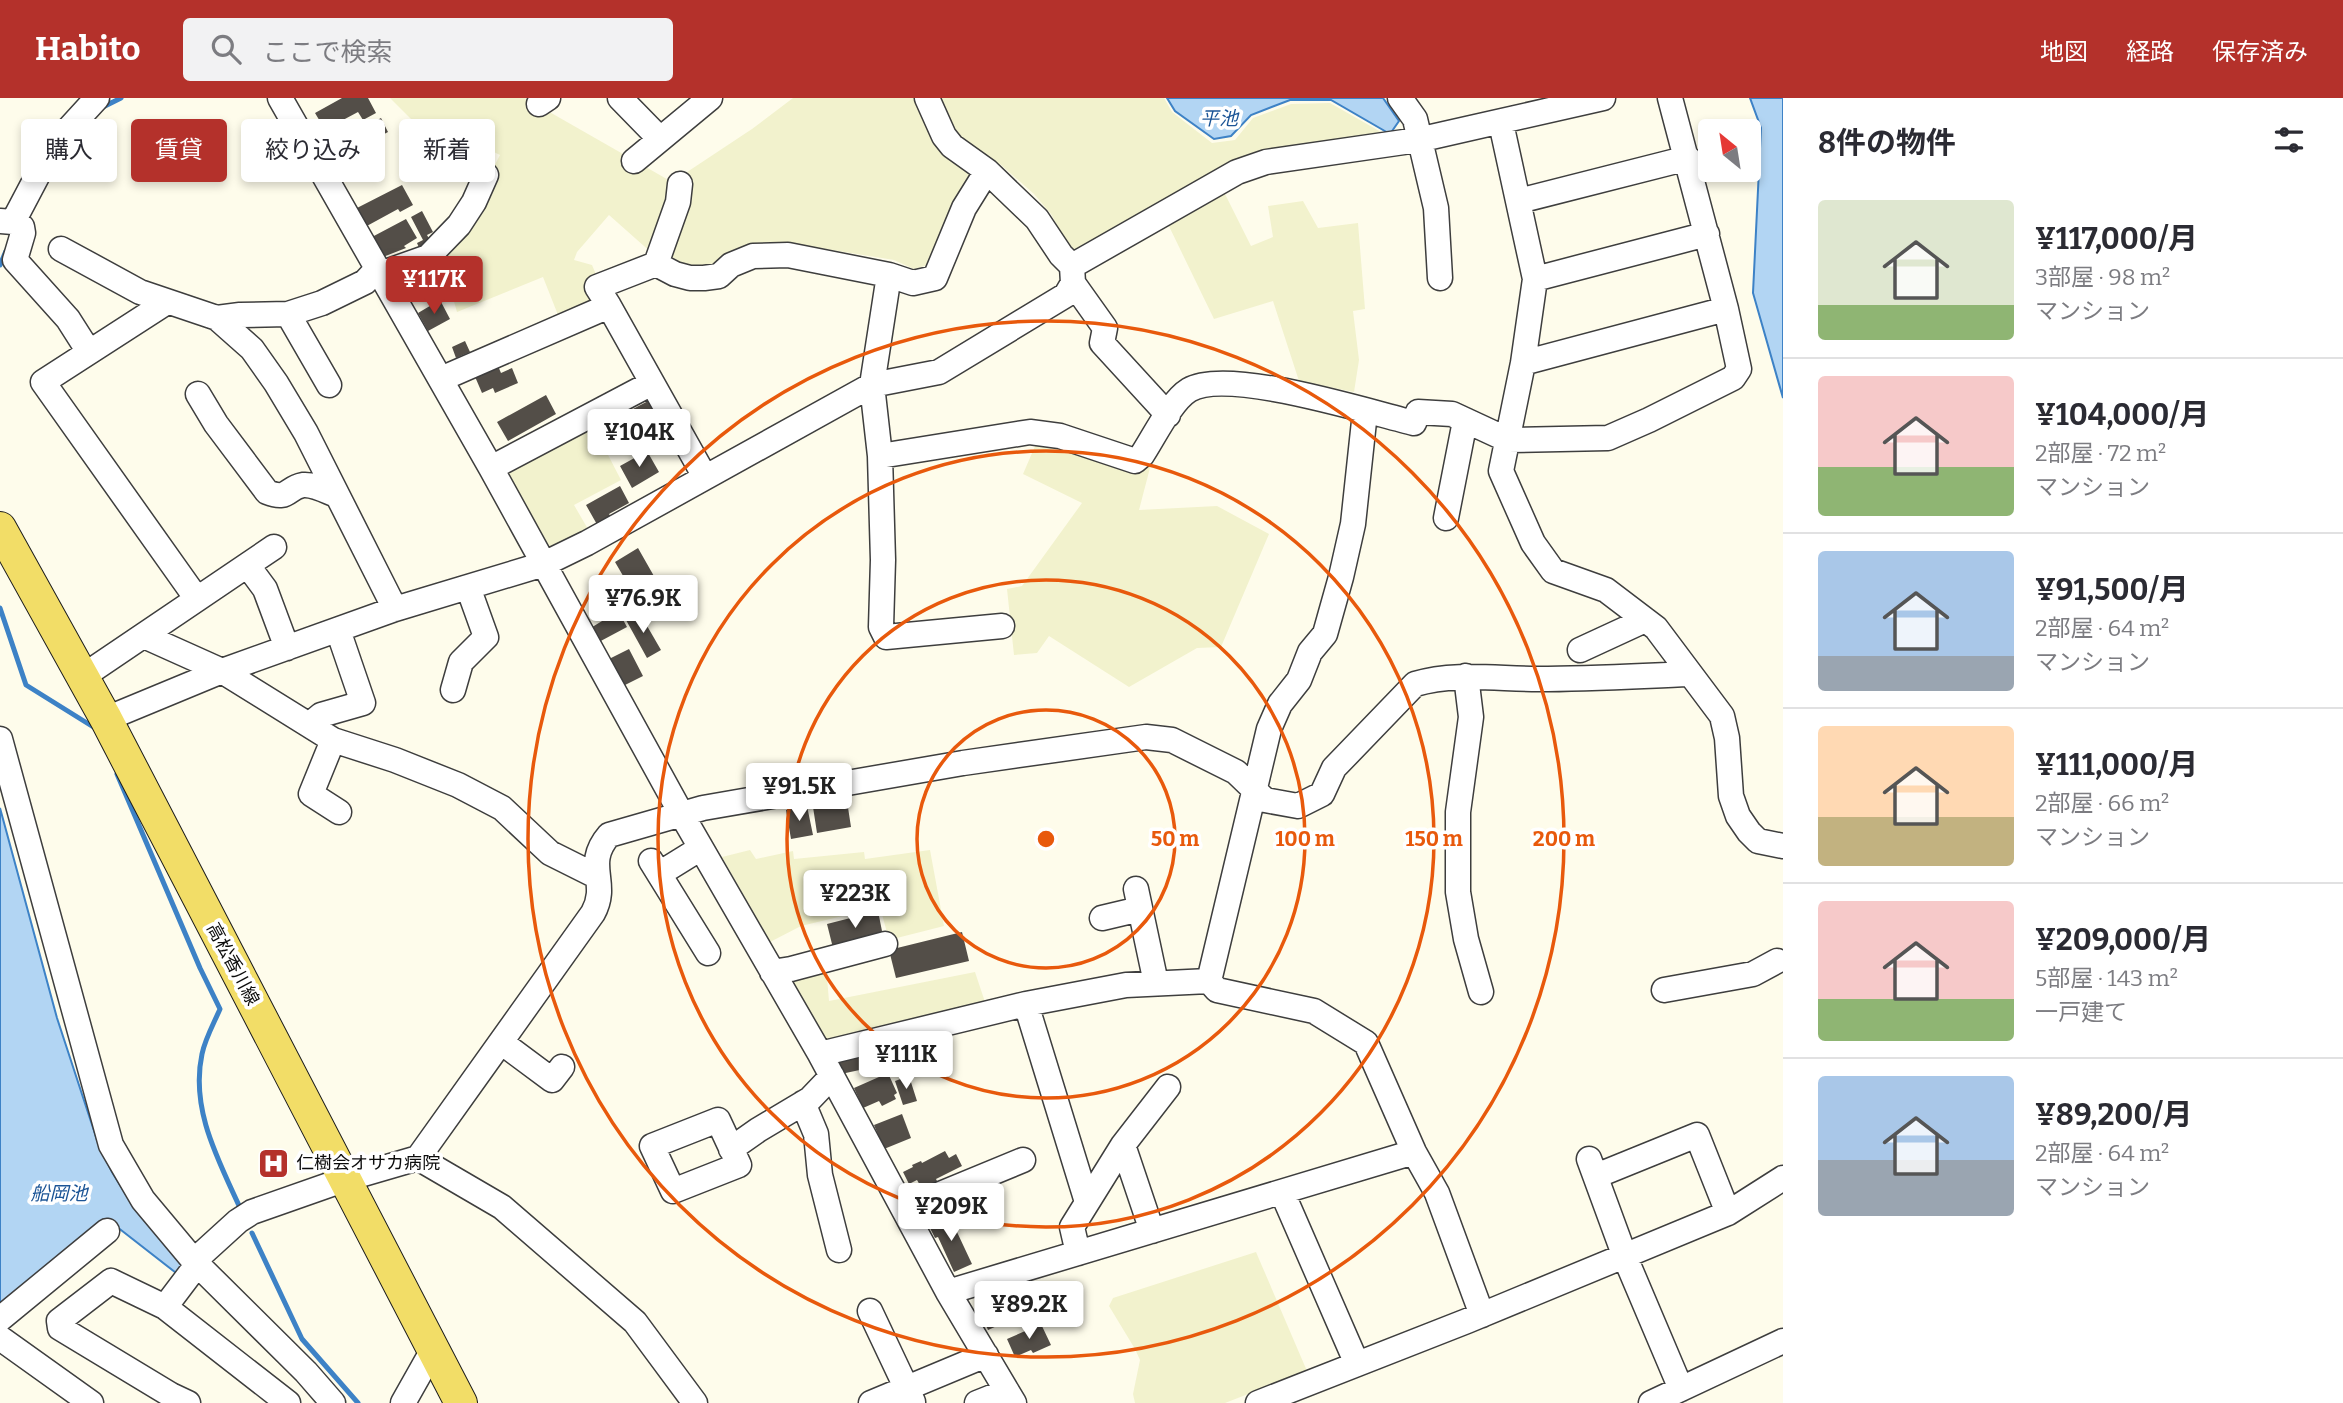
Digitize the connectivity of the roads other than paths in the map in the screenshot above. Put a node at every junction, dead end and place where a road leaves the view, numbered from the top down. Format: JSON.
{"nodes":[{"id":1,"x":97,"y":98,"type":"edge"},
{"id":2,"x":280,"y":98,"type":"edge"},
{"id":3,"x":620,"y":98,"type":"edge"},
{"id":4,"x":710,"y":98,"type":"edge"},
{"id":5,"x":927,"y":98,"type":"edge"},
{"id":6,"x":1400,"y":98,"type":"edge"},
{"id":7,"x":1602,"y":98,"type":"edge"},
{"id":8,"x":1670,"y":98,"type":"edge"},
{"id":9,"x":1534,"y":106,"type":"edge"},
{"id":10,"x":1502,"y":123,"type":"junction"},
{"id":11,"x":660,"y":139,"type":"junction"},
{"id":12,"x":1418,"y":140,"type":"junction"},
{"id":13,"x":1688,"y":158,"type":"junction"},
{"id":14,"x":635,"y":161,"type":"dead end"},
{"id":15,"x":987,"y":171,"type":"junction"},
{"id":16,"x":483,"y":182,"type":"edge"},
{"id":17,"x":680,"y":184,"type":"dead end"},
{"id":18,"x":1519,"y":201,"type":"junction"},
{"id":19,"x":13,"y":223,"type":"edge"},
{"id":20,"x":1707,"y":234,"type":"junction"},
{"id":21,"x":61,"y":249,"type":"dead end"},
{"id":22,"x":656,"y":264,"type":"junction"},
{"id":23,"x":379,"y":271,"type":"junction"},
{"id":24,"x":1072,"y":274,"type":"junction"},
{"id":25,"x":889,"y":275,"type":"junction"},
{"id":26,"x":1440,"y":278,"type":"dead end"},
{"id":27,"x":1535,"y":279,"type":"junction"},
{"id":28,"x":166,"y":302,"type":"junction"},
{"id":29,"x":609,"y":306,"type":"junction"},
{"id":30,"x":1726,"y":309,"type":"junction"},
{"id":31,"x":288,"y":314,"type":"junction"},
{"id":32,"x":217,"y":318,"type":"junction"},
{"id":33,"x":89,"y":352,"type":"junction"},
{"id":34,"x":1523,"y":363,"type":"junction"},
{"id":35,"x":440,"y":379,"type":"junction"},
{"id":36,"x":652,"y":383,"type":"junction"},
{"id":37,"x":329,"y":385,"type":"dead end"},
{"id":38,"x":872,"y":385,"type":"junction"},
{"id":39,"x":198,"y":394,"type":"dead end"},
{"id":40,"x":1365,"y":412,"type":"junction"},
{"id":41,"x":1168,"y":415,"type":"junction"},
{"id":42,"x":1465,"y":421,"type":"junction"},
{"id":43,"x":1508,"y":440,"type":"junction"},
{"id":44,"x":880,"y":456,"type":"junction"},
{"id":45,"x":491,"y":468,"type":"junction"},
{"id":46,"x":705,"y":477,"type":"junction"},
{"id":47,"x":336,"y":495,"type":"junction"},
{"id":48,"x":1446,"y":519,"type":"dead end"},
{"id":49,"x":0,"y":528,"type":"edge"},
{"id":50,"x":274,"y":547,"type":"dead end"},
{"id":51,"x":544,"y":564,"type":"junction"},
{"id":52,"x":248,"y":566,"type":"junction"},
{"id":53,"x":468,"y":587,"type":"junction"},
{"id":54,"x":197,"y":599,"type":"junction"},
{"id":55,"x":395,"y":610,"type":"junction"},
{"id":56,"x":1645,"y":620,"type":"junction"},
{"id":57,"x":1002,"y":626,"type":"dead end"},
{"id":58,"x":338,"y":630,"type":"junction"},
{"id":59,"x":144,"y":636,"type":"junction"},
{"id":60,"x":287,"y":648,"type":"junction"},
{"id":61,"x":1580,"y":650,"type":"dead end"},
{"id":62,"x":222,"y":671,"type":"junction"},
{"id":63,"x":1689,"y":674,"type":"junction"},
{"id":64,"x":1466,"y":676,"type":"junction"},
{"id":65,"x":82,"y":677,"type":"junction"},
{"id":66,"x":453,"y":690,"type":"dead end"},
{"id":67,"x":106,"y":719,"type":"junction"},
{"id":68,"x":309,"y":725,"type":"junction"},
{"id":69,"x":0,"y":739,"type":"edge"},
{"id":70,"x":333,"y":740,"type":"junction"},
{"id":71,"x":1254,"y":789,"type":"junction"},
{"id":72,"x":339,"y":812,"type":"dead end"},
{"id":73,"x":682,"y":815,"type":"junction"},
{"id":74,"x":1783,"y":846,"type":"edge"},
{"id":75,"x":701,"y":848,"type":"junction"},
{"id":76,"x":598,"y":877,"type":"junction"},
{"id":77,"x":1102,"y":918,"type":"dead end"},
{"id":78,"x":885,"y":944,"type":"dead end"},
{"id":79,"x":708,"y":953,"type":"dead end"},
{"id":80,"x":1781,"y":965,"type":"edge"},
{"id":81,"x":772,"y":972,"type":"junction"},
{"id":82,"x":1209,"y":981,"type":"junction"},
{"id":83,"x":1156,"y":983,"type":"junction"},
{"id":84,"x":1664,"y":990,"type":"dead end"},
{"id":85,"x":1481,"y":992,"type":"dead end"},
{"id":86,"x":1026,"y":1004,"type":"junction"},
{"id":87,"x":501,"y":1042,"type":"junction"},
{"id":88,"x":820,"y":1054,"type":"junction"},
{"id":89,"x":562,"y":1066,"type":"dead end"},
{"id":90,"x":832,"y":1076,"type":"junction"},
{"id":91,"x":1168,"y":1087,"type":"dead end"},
{"id":92,"x":803,"y":1103,"type":"junction"},
{"id":93,"x":1123,"y":1145,"type":"junction"},
{"id":94,"x":731,"y":1149,"type":"dead end"},
{"id":95,"x":1413,"y":1152,"type":"junction"},
{"id":96,"x":418,"y":1158,"type":"junction"},
{"id":97,"x":1023,"y":1160,"type":"dead end"},
{"id":98,"x":1783,"y":1178,"type":"edge"},
{"id":99,"x":346,"y":1179,"type":"junction"},
{"id":100,"x":1282,"y":1192,"type":"junction"},
{"id":101,"x":1087,"y":1202,"type":"junction"},
{"id":102,"x":904,"y":1209,"type":"junction"},
{"id":103,"x":1728,"y":1213,"type":"junction"},
{"id":104,"x":107,"y":1231,"type":"dead end"},
{"id":105,"x":1152,"y":1231,"type":"junction"},
{"id":106,"x":839,"y":1250,"type":"dead end"},
{"id":107,"x":1078,"y":1253,"type":"junction"},
{"id":108,"x":1625,"y":1257,"type":"junction"},
{"id":109,"x":194,"y":1261,"type":"junction"},
{"id":110,"x":948,"y":1292,"type":"junction"},
{"id":111,"x":165,"y":1307,"type":"junction"},
{"id":112,"x":870,"y":1311,"type":"dead end"},
{"id":113,"x":1482,"y":1315,"type":"junction"},
{"id":114,"x":0,"y":1319,"type":"edge"},
{"id":115,"x":0,"y":1338,"type":"edge"},
{"id":116,"x":1783,"y":1342,"type":"edge"},
{"id":117,"x":434,"y":1348,"type":"junction"},
{"id":118,"x":986,"y":1355,"type":"junction"},
{"id":119,"x":1357,"y":1364,"type":"junction"},
{"id":120,"x":1681,"y":1389,"type":"junction"},
{"id":121,"x":910,"y":1396,"type":"edge"},
{"id":122,"x":1011,"y":1397,"type":"edge"},
{"id":123,"x":91,"y":1403,"type":"edge"},
{"id":124,"x":188,"y":1403,"type":"edge"},
{"id":125,"x":288,"y":1403,"type":"edge"},
{"id":126,"x":333,"y":1403,"type":"edge"},
{"id":127,"x":403,"y":1403,"type":"edge"},
{"id":128,"x":461,"y":1403,"type":"edge"},
{"id":129,"x":695,"y":1403,"type":"edge"},
{"id":130,"x":871,"y":1403,"type":"edge"},
{"id":131,"x":977,"y":1403,"type":"edge"},
{"id":132,"x":1258,"y":1403,"type":"edge"},
{"id":133,"x":1651,"y":1403,"type":"edge"}],
"edges":[{"from":1,"to":19,"type":"street"},
{"from":2,"to":23,"type":"street"},
{"from":3,"to":11,"type":"street"},
{"from":4,"to":11,"type":"street"},
{"from":5,"to":15,"type":"street"},
{"from":6,"to":12,"type":"street"},
{"from":7,"to":9,"type":"street"},
{"from":8,"to":13,"type":"street"},
{"from":9,"to":10,"type":"street"},
{"from":10,"to":12,"type":"street"},
{"from":10,"to":18,"type":"street"},
{"from":11,"to":14,"type":"street"},
{"from":12,"to":24,"type":"street"},
{"from":12,"to":26,"type":"street"},
{"from":13,"to":18,"type":"street"},
{"from":13,"to":20,"type":"street"},
{"from":15,"to":24,"type":"street"},
{"from":15,"to":25,"type":"street"},
{"from":16,"to":23,"type":"street"},
{"from":17,"to":22,"type":"street"},
{"from":18,"to":27,"type":"street"},
{"from":19,"to":33,"type":"street"},
{"from":20,"to":27,"type":"street"},
{"from":20,"to":30,"type":"street"},
{"from":21,"to":28,"type":"street"},
{"from":22,"to":25,"type":"street"},
{"from":22,"to":29,"type":"street"},
{"from":23,"to":31,"type":"street"},
{"from":23,"to":35,"type":"street"},
{"from":24,"to":38,"type":"street"},
{"from":24,"to":41,"type":"street"},
{"from":25,"to":38,"type":"street"},
{"from":27,"to":34,"type":"street"},
{"from":28,"to":32,"type":"street"},
{"from":28,"to":33,"type":"street"},
{"from":29,"to":35,"type":"street"},
{"from":29,"to":36,"type":"street"},
{"from":30,"to":34,"type":"street"},
{"from":30,"to":43,"type":"street"},
{"from":31,"to":32,"type":"street"},
{"from":31,"to":37,"type":"street"},
{"from":32,"to":47,"type":"street"},
{"from":33,"to":54,"type":"street"},
{"from":34,"to":43,"type":"street"},
{"from":35,"to":45,"type":"street"},
{"from":36,"to":45,"type":"street"},
{"from":36,"to":46,"type":"street"},
{"from":38,"to":44,"type":"street"},
{"from":38,"to":46,"type":"street"},
{"from":39,"to":47,"type":"street"},
{"from":40,"to":41,"type":"street"},
{"from":40,"to":42,"type":"street"},
{"from":40,"to":71,"type":"street"},
{"from":41,"to":44,"type":"street"},
{"from":42,"to":43,"type":"street"},
{"from":42,"to":48,"type":"street"},
{"from":43,"to":56,"type":"street"},
{"from":44,"to":57,"type":"street"},
{"from":45,"to":51,"type":"street"},
{"from":46,"to":51,"type":"street"},
{"from":47,"to":55,"type":"street"},
{"from":49,"to":65,"type":"main road","name":"高松香川線"},
{"from":50,"to":52,"type":"street"},
{"from":51,"to":53,"type":"street"},
{"from":51,"to":73,"type":"street"},
{"from":52,"to":54,"type":"street"},
{"from":52,"to":60,"type":"street"},
{"from":53,"to":55,"type":"street"},
{"from":53,"to":66,"type":"street"},
{"from":54,"to":59,"type":"street"},
{"from":55,"to":58,"type":"street"},
{"from":56,"to":61,"type":"street"},
{"from":56,"to":63,"type":"street"},
{"from":58,"to":60,"type":"street"},
{"from":58,"to":68,"type":"street"},
{"from":59,"to":62,"type":"street"},
{"from":59,"to":65,"type":"street"},
{"from":60,"to":62,"type":"street"},
{"from":62,"to":67,"type":"street"},
{"from":62,"to":68,"type":"street"},
{"from":63,"to":64,"type":"street"},
{"from":63,"to":74,"type":"street"},
{"from":64,"to":71,"type":"street"},
{"from":64,"to":85,"type":"street"},
{"from":65,"to":67,"type":"main road","name":"高松香川線"},
{"from":67,"to":99,"type":"main road","name":"高松香川線"},
{"from":68,"to":70,"type":"street"},
{"from":69,"to":109,"type":"street"},
{"from":70,"to":72,"type":"street"},
{"from":70,"to":76,"type":"street"},
{"from":71,"to":73,"type":"street"},
{"from":71,"to":82,"type":"street"},
{"from":73,"to":75,"type":"street"},
{"from":73,"to":76,"type":"street"},
{"from":75,"to":79,"type":"street"},
{"from":75,"to":81,"type":"street"},
{"from":76,"to":87,"type":"street"},
{"from":77,"to":83,"type":"street"},
{"from":78,"to":81,"type":"street"},
{"from":80,"to":84,"type":"street"},
{"from":81,"to":88,"type":"street"},
{"from":82,"to":83,"type":"street"},
{"from":82,"to":95,"type":"street"},
{"from":83,"to":86,"type":"street"},
{"from":86,"to":88,"type":"street"},
{"from":86,"to":101,"type":"street"},
{"from":87,"to":89,"type":"street"},
{"from":87,"to":96,"type":"street"},
{"from":88,"to":90,"type":"street"},
{"from":90,"to":92,"type":"street"},
{"from":90,"to":102,"type":"street"},
{"from":91,"to":93,"type":"street"},
{"from":92,"to":94,"type":"street"},
{"from":92,"to":106,"type":"street"},
{"from":93,"to":101,"type":"street"},
{"from":93,"to":105,"type":"street"},
{"from":95,"to":100,"type":"street"},
{"from":95,"to":113,"type":"street"},
{"from":96,"to":99,"type":"street"},
{"from":96,"to":129,"type":"street"},
{"from":97,"to":102,"type":"street"},
{"from":98,"to":103,"type":"street"},
{"from":99,"to":109,"type":"street"},
{"from":99,"to":117,"type":"main road","name":"高松香川線"},
{"from":100,"to":105,"type":"street"},
{"from":100,"to":119,"type":"street"},
{"from":101,"to":107,"type":"street"},
{"from":102,"to":110,"type":"street"},
{"from":103,"to":108,"type":"street"},
{"from":103,"to":108,"type":"street"},
{"from":104,"to":114,"type":"street"},
{"from":105,"to":107,"type":"street"},
{"from":107,"to":110,"type":"street"},
{"from":108,"to":113,"type":"street"},
{"from":108,"to":120,"type":"street"},
{"from":109,"to":111,"type":"street"},
{"from":109,"to":126,"type":"street"},
{"from":110,"to":118,"type":"street"},
{"from":111,"to":124,"type":"street"},
{"from":111,"to":125,"type":"street"},
{"from":112,"to":121,"type":"street"},
{"from":113,"to":119,"type":"street"},
{"from":115,"to":123,"type":"street"},
{"from":116,"to":120,"type":"street"},
{"from":117,"to":127,"type":"street"},
{"from":117,"to":128,"type":"main road","name":"高松香川線"},
{"from":118,"to":121,"type":"street"},
{"from":118,"to":122,"type":"street"},
{"from":119,"to":132,"type":"street"},
{"from":120,"to":133,"type":"street"},
{"from":121,"to":130,"type":"street"},
{"from":122,"to":131,"type":"street"}]}
